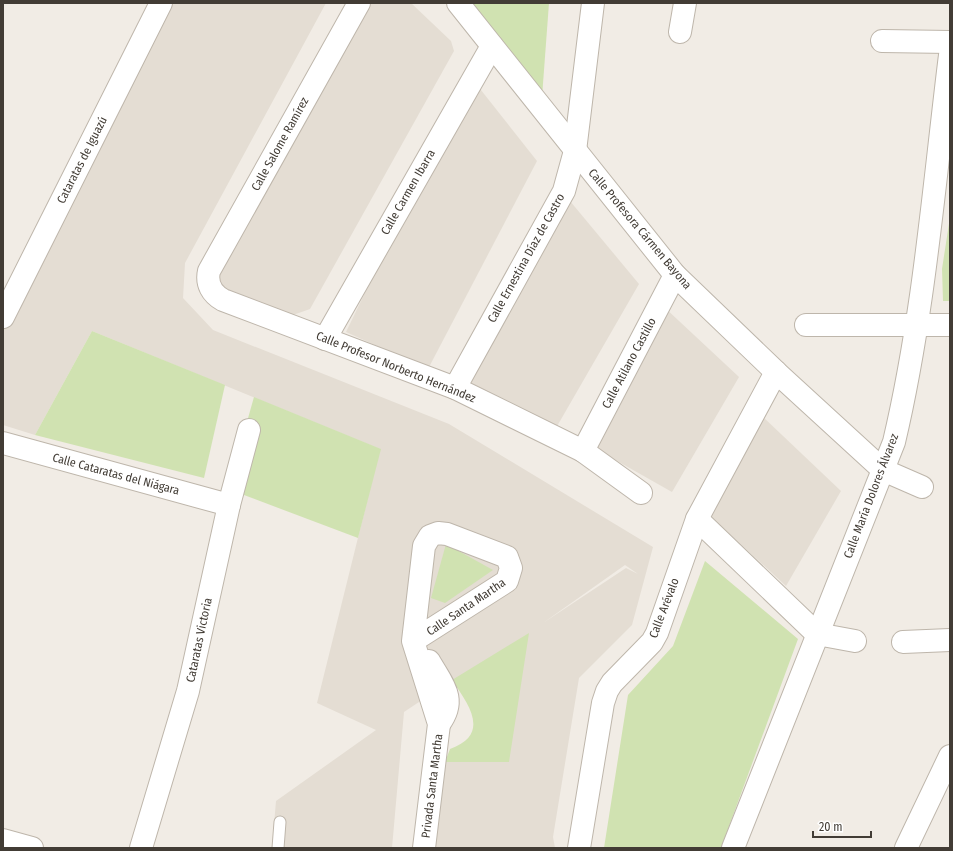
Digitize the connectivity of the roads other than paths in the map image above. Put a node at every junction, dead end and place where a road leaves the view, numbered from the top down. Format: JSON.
{"nodes":[{"id":1,"x":161,"y":3,"type":"edge"},
{"id":2,"x":359,"y":3,"type":"edge"},
{"id":3,"x":458,"y":3,"type":"edge"},
{"id":4,"x":593,"y":3,"type":"edge"},
{"id":5,"x":685,"y":3,"type":"edge"},
{"id":6,"x":680,"y":32,"type":"dead end"},
{"id":7,"x":882,"y":41,"type":"dead end"},
{"id":8,"x":950,"y":42,"type":"edge"},
{"id":9,"x":492,"y":46,"type":"junction"},
{"id":10,"x":950,"y":55,"type":"edge"},
{"id":11,"x":575,"y":152,"type":"junction"},
{"id":12,"x":676,"y":275,"type":"junction"},
{"id":13,"x":210,"y":286,"type":"joint"},
{"id":14,"x":3,"y":316,"type":"edge"},
{"id":15,"x":806,"y":325,"type":"dead end"},
{"id":16,"x":917,"y":325,"type":"junction"},
{"id":17,"x":950,"y":325,"type":"edge"},
{"id":18,"x":325,"y":339,"type":"junction"},
{"id":19,"x":776,"y":372,"type":"junction"},
{"id":20,"x":455,"y":388,"type":"junction"},
{"id":21,"x":249,"y":430,"type":"dead end"},
{"id":22,"x":3,"y":443,"type":"edge"},
{"id":23,"x":584,"y":451,"type":"junction"},
{"id":24,"x":883,"y":470,"type":"junction"},
{"id":25,"x":922,"y":487,"type":"dead end"},
{"id":26,"x":641,"y":493,"type":"dead end"},
{"id":27,"x":229,"y":505,"type":"junction"},
{"id":28,"x":697,"y":519,"type":"junction"},
{"id":29,"x":816,"y":634,"type":"junction"},
{"id":30,"x":415,"y":640,"type":"junction"},
{"id":31,"x":950,"y":640,"type":"edge"},
{"id":32,"x":855,"y":641,"type":"dead end"},
{"id":33,"x":902,"y":642,"type":"dead end"},
{"id":34,"x":439,"y":724,"type":"joint"},
{"id":35,"x":950,"y":756,"type":"edge"},
{"id":36,"x":280,"y":822,"type":"dead end"},
{"id":37,"x":3,"y":840,"type":"edge"},
{"id":38,"x":32,"y":848,"type":"edge"},
{"id":39,"x":141,"y":848,"type":"edge"},
{"id":40,"x":278,"y":848,"type":"edge"},
{"id":41,"x":424,"y":848,"type":"edge"},
{"id":42,"x":579,"y":848,"type":"edge"},
{"id":43,"x":733,"y":848,"type":"edge"},
{"id":44,"x":906,"y":848,"type":"edge"}],
"edges":[{"from":1,"to":14,"type":"street","name":"Cataratas de Iguazú"},
{"from":2,"to":13,"type":"street","name":"Calle Salome Ramírez"},
{"from":3,"to":9,"type":"street","name":"Calle Profesora Cármen Bayona"},
{"from":4,"to":11,"type":"street","name":"Calle Ernestina Díaz de Castro"},
{"from":5,"to":6,"type":"street"},
{"from":7,"to":8,"type":"street"},
{"from":9,"to":11,"type":"street","name":"Calle Profesora Cármen Bayona"},
{"from":9,"to":18,"type":"street","name":"Calle Carmen Ibarra"},
{"from":10,"to":16,"type":"street","name":"Calle María Dolores Álvarez"},
{"from":11,"to":12,"type":"street","name":"Calle Profesora Cármen Bayona"},
{"from":11,"to":20,"type":"street","name":"Calle Ernestina Díaz de Castro"},
{"from":12,"to":19,"type":"street","name":"Calle Profesora Cármen Bayona"},
{"from":12,"to":23,"type":"street","name":"Calle Atilano Castillo"},
{"from":13,"to":18,"type":"street","name":"Calle Profesor Norberto Hernández"},
{"from":15,"to":16,"type":"street"},
{"from":16,"to":17,"type":"street"},
{"from":16,"to":24,"type":"street","name":"Calle María Dolores Álvarez"},
{"from":18,"to":20,"type":"street","name":"Calle Profesor Norberto Hernández"},
{"from":19,"to":24,"type":"street","name":"Calle Profesora Cármen Bayona"},
{"from":19,"to":28,"type":"street","name":"Calle Arévalo"},
{"from":20,"to":23,"type":"street","name":"Calle Profesor Norberto Hernández"},
{"from":21,"to":27,"type":"street","name":"Cataratas Victoria"},
{"from":22,"to":27,"type":"street","name":"Calle Cataratas del Niágara"},
{"from":23,"to":26,"type":"street","name":"Calle Profesor Norberto Hernández"},
{"from":24,"to":25,"type":"street","name":"Calle Profesora Cármen Bayona"},
{"from":24,"to":29,"type":"street","name":"Calle María Dolores Álvarez"},
{"from":27,"to":39,"type":"street","name":"Cataratas Victoria"},
{"from":28,"to":29,"type":"street"},
{"from":28,"to":42,"type":"street","name":"Calle Arévalo"},
{"from":29,"to":32,"type":"street"},
{"from":29,"to":43,"type":"street","name":"Calle María Dolores Álvarez"},
{"from":30,"to":30,"type":"street","name":"Calle Santa Martha"},
{"from":30,"to":34,"type":"street","name":"Calle Santa Martha"},
{"from":31,"to":33,"type":"street"},
{"from":34,"to":41,"type":"street","name":"Privada Santa Martha"},
{"from":35,"to":44,"type":"street"},
{"from":36,"to":40,"type":"lane"},
{"from":37,"to":38,"type":"street"}]}
